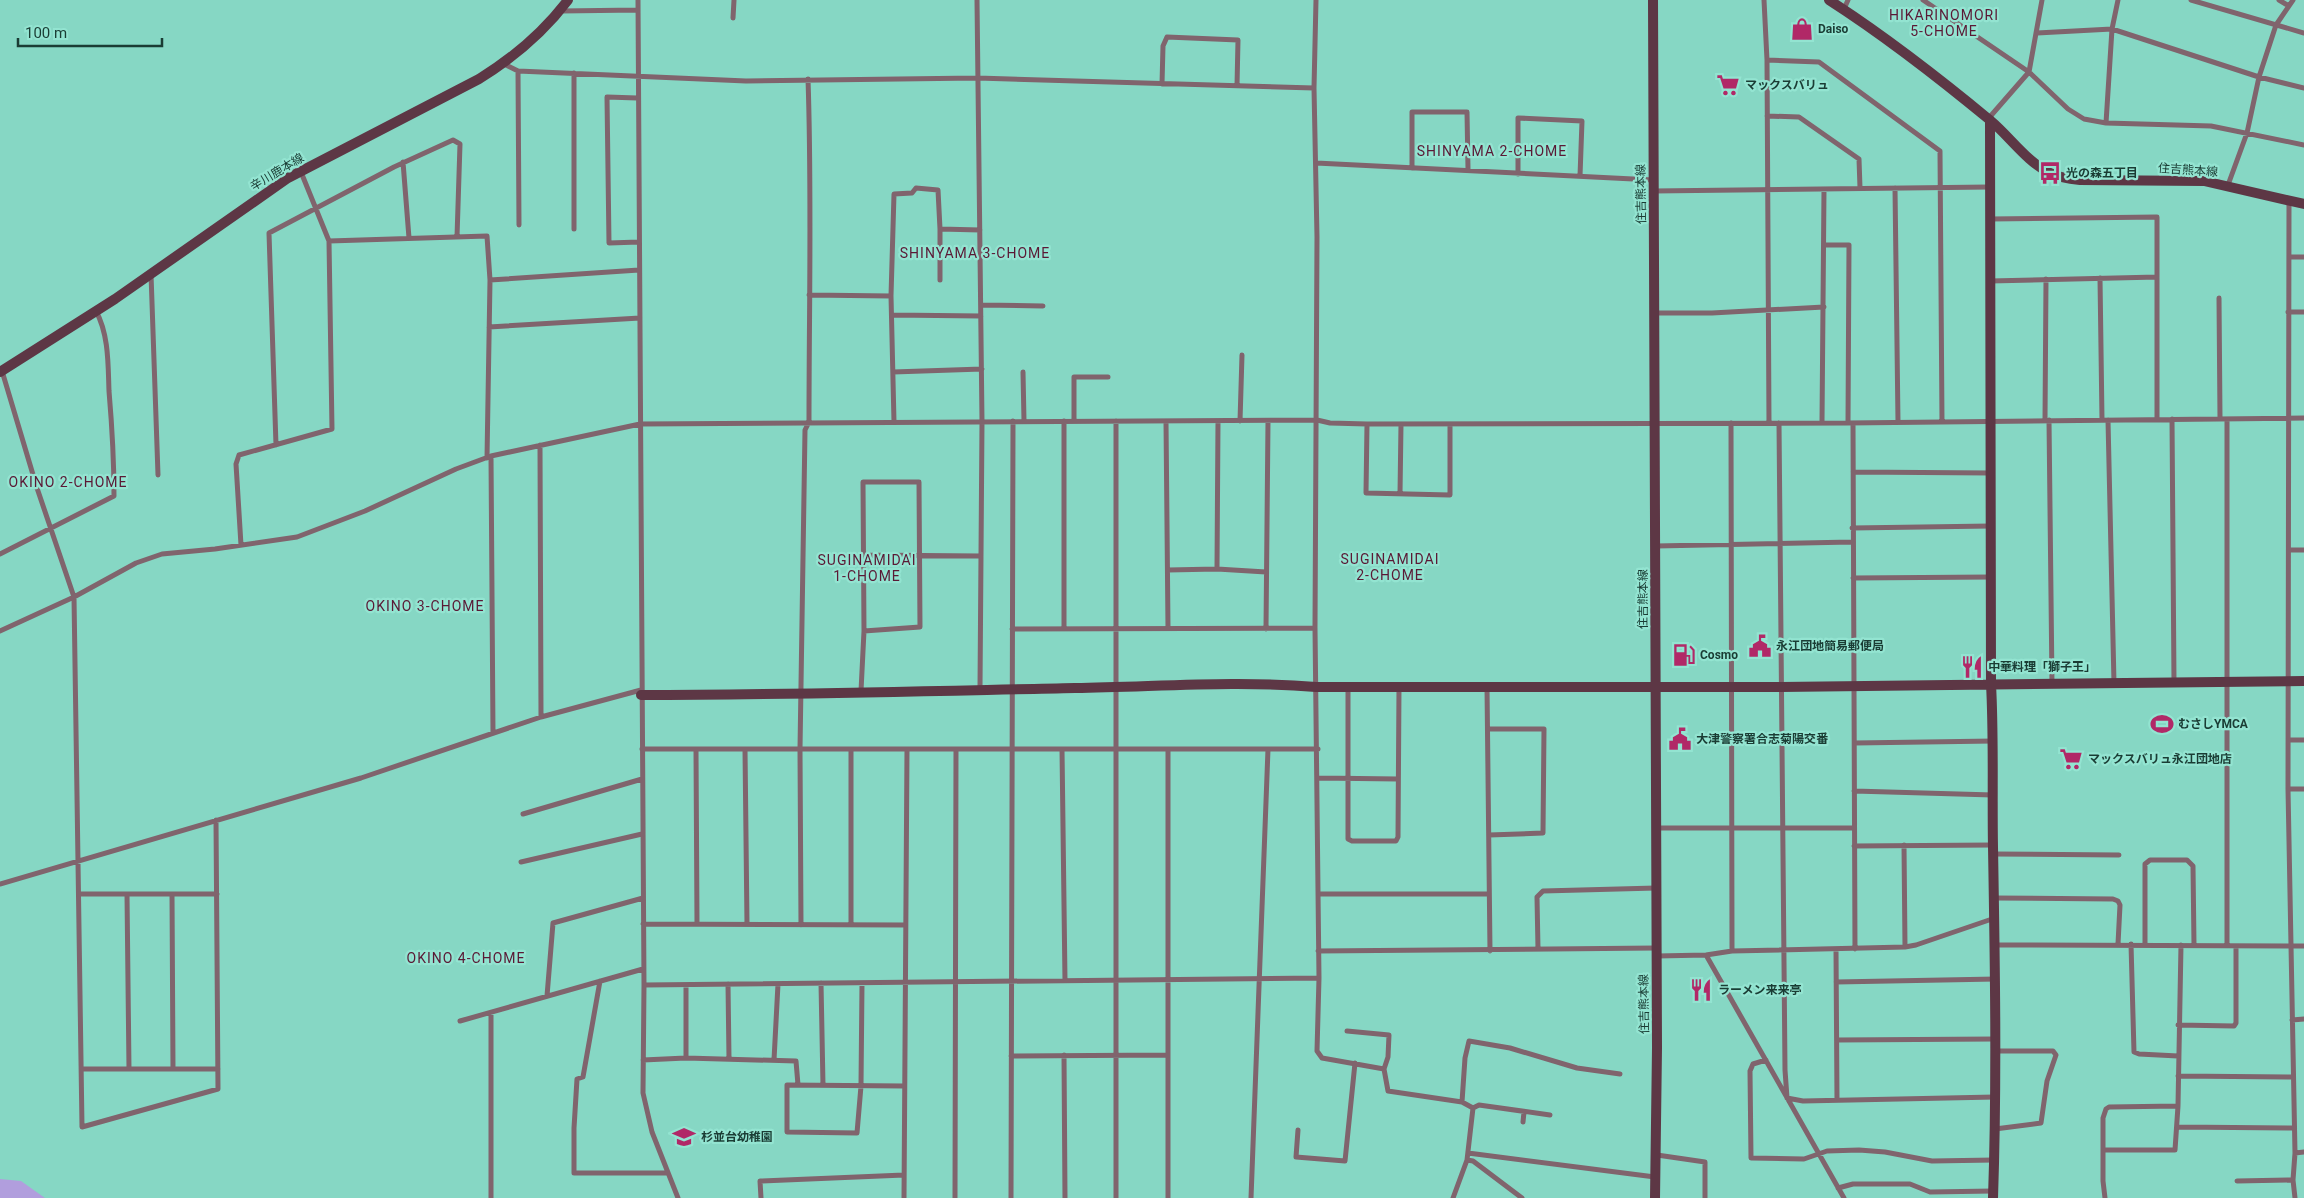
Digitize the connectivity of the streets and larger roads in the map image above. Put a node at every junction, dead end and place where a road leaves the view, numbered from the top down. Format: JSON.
{"nodes":[{"id":1,"x":568,"y":0,"type":"edge"},
{"id":2,"x":638,"y":0,"type":"edge"},
{"id":3,"x":734,"y":0,"type":"edge"},
{"id":4,"x":978,"y":0,"type":"edge"},
{"id":5,"x":1316,"y":0,"type":"edge"},
{"id":6,"x":1653,"y":0,"type":"edge"},
{"id":7,"x":1764,"y":0,"type":"edge"},
{"id":8,"x":1829,"y":0,"type":"edge"},
{"id":9,"x":1923,"y":0,"type":"edge"},
{"id":10,"x":2042,"y":0,"type":"edge"},
{"id":11,"x":2118,"y":0,"type":"edge"},
{"id":12,"x":2191,"y":0,"type":"edge"},
{"id":13,"x":2279,"y":0,"type":"edge"},
{"id":14,"x":2293,"y":0,"type":"edge"},
{"id":15,"x":1846,"y":5,"type":"edge"},
{"id":16,"x":2288,"y":6,"type":"junction"},
{"id":17,"x":638,"y":10,"type":"junction"},
{"id":18,"x":560,"y":11,"type":"junction"},
{"id":19,"x":733,"y":18,"type":"dead end"},
{"id":20,"x":2276,"y":26,"type":"junction"},
{"id":21,"x":2112,"y":29,"type":"junction"},
{"id":22,"x":2037,"y":33,"type":"junction"},
{"id":23,"x":2304,"y":33,"type":"edge"},
{"id":24,"x":1767,"y":60,"type":"junction"},
{"id":25,"x":504,"y":64,"type":"junction"},
{"id":26,"x":518,"y":71,"type":"junction"},
{"id":27,"x":2029,"y":72,"type":"junction"},
{"id":28,"x":574,"y":73,"type":"junction"},
{"id":29,"x":637,"y":76,"type":"junction"},
{"id":30,"x":2259,"y":77,"type":"junction"},
{"id":31,"x":977,"y":78,"type":"junction"},
{"id":32,"x":808,"y":79,"type":"junction"},
{"id":33,"x":1162,"y":84,"type":"junction"},
{"id":34,"x":1237,"y":86,"type":"junction"},
{"id":35,"x":1314,"y":88,"type":"junction"},
{"id":36,"x":2304,"y":88,"type":"edge"},
{"id":37,"x":638,"y":98,"type":"junction"},
{"id":38,"x":1767,"y":116,"type":"junction"},
{"id":39,"x":1989,"y":120,"type":"junction"},
{"id":40,"x":2106,"y":123,"type":"junction"},
{"id":41,"x":2247,"y":133,"type":"junction"},
{"id":42,"x":2304,"y":145,"type":"edge"},
{"id":43,"x":403,"y":162,"type":"junction"},
{"id":44,"x":1316,"y":163,"type":"junction"},
{"id":45,"x":1412,"y":168,"type":"junction"},
{"id":46,"x":1468,"y":169,"type":"junction"},
{"id":47,"x":301,"y":171,"type":"junction"},
{"id":48,"x":1518,"y":174,"type":"junction"},
{"id":49,"x":1580,"y":176,"type":"junction"},
{"id":50,"x":1654,"y":185,"type":"junction"},
{"id":51,"x":2228,"y":185,"type":"junction"},
{"id":52,"x":1941,"y":187,"type":"junction"},
{"id":53,"x":1989,"y":187,"type":"junction"},
{"id":54,"x":1860,"y":188,"type":"junction"},
{"id":55,"x":1894,"y":188,"type":"junction"},
{"id":56,"x":1824,"y":189,"type":"junction"},
{"id":57,"x":1767,"y":190,"type":"junction"},
{"id":58,"x":2289,"y":200,"type":"junction"},
{"id":59,"x":2304,"y":204,"type":"edge"},
{"id":60,"x":316,"y":208,"type":"junction"},
{"id":61,"x":1990,"y":219,"type":"junction"},
{"id":62,"x":518,"y":225,"type":"dead end"},
{"id":63,"x":574,"y":229,"type":"dead end"},
{"id":64,"x":940,"y":229,"type":"junction"},
{"id":65,"x":980,"y":230,"type":"junction"},
{"id":66,"x":457,"y":237,"type":"junction"},
{"id":67,"x":409,"y":238,"type":"junction"},
{"id":68,"x":329,"y":241,"type":"junction"},
{"id":69,"x":639,"y":242,"type":"junction"},
{"id":70,"x":1824,"y":245,"type":"junction"},
{"id":71,"x":2289,"y":257,"type":"junction"},
{"id":72,"x":2304,"y":257,"type":"edge"},
{"id":73,"x":639,"y":270,"type":"junction"},
{"id":74,"x":151,"y":274,"type":"junction"},
{"id":75,"x":2157,"y":277,"type":"junction"},
{"id":76,"x":2100,"y":278,"type":"junction"},
{"id":77,"x":490,"y":280,"type":"junction"},
{"id":78,"x":940,"y":280,"type":"dead end"},
{"id":79,"x":2046,"y":280,"type":"junction"},
{"id":80,"x":1990,"y":281,"type":"junction"},
{"id":81,"x":809,"y":295,"type":"junction"},
{"id":82,"x":891,"y":296,"type":"junction"},
{"id":83,"x":2219,"y":298,"type":"dead end"},
{"id":84,"x":981,"y":304,"type":"junction"},
{"id":85,"x":1043,"y":306,"type":"dead end"},
{"id":86,"x":1824,"y":307,"type":"junction"},
{"id":87,"x":1768,"y":311,"type":"junction"},
{"id":88,"x":96,"y":312,"type":"junction"},
{"id":89,"x":2288,"y":312,"type":"junction"},
{"id":90,"x":2304,"y":312,"type":"edge"},
{"id":91,"x":1654,"y":313,"type":"junction"},
{"id":92,"x":892,"y":316,"type":"junction"},
{"id":93,"x":981,"y":316,"type":"junction"},
{"id":94,"x":640,"y":318,"type":"junction"},
{"id":95,"x":488,"y":327,"type":"junction"},
{"id":96,"x":1242,"y":355,"type":"dead end"},
{"id":97,"x":982,"y":369,"type":"junction"},
{"id":98,"x":1,"y":371,"type":"edge"},
{"id":99,"x":893,"y":372,"type":"junction"},
{"id":100,"x":1023,"y":372,"type":"dead end"},
{"id":101,"x":1108,"y":377,"type":"dead end"},
{"id":102,"x":2220,"y":418,"type":"junction"},
{"id":103,"x":2227,"y":418,"type":"junction"},
{"id":104,"x":2288,"y":418,"type":"junction"},
{"id":105,"x":2304,"y":418,"type":"edge"},
{"id":106,"x":2157,"y":419,"type":"junction"},
{"id":107,"x":2172,"y":419,"type":"junction"},
{"id":108,"x":1317,"y":420,"type":"junction"},
{"id":109,"x":2047,"y":420,"type":"junction"},
{"id":110,"x":2105,"y":420,"type":"junction"},
{"id":111,"x":1064,"y":421,"type":"junction"},
{"id":112,"x":1074,"y":421,"type":"junction"},
{"id":113,"x":1116,"y":421,"type":"junction"},
{"id":114,"x":1166,"y":421,"type":"junction"},
{"id":115,"x":1218,"y":421,"type":"junction"},
{"id":116,"x":1240,"y":421,"type":"junction"},
{"id":117,"x":1268,"y":421,"type":"junction"},
{"id":118,"x":1991,"y":421,"type":"junction"},
{"id":119,"x":809,"y":422,"type":"junction"},
{"id":120,"x":894,"y":422,"type":"junction"},
{"id":121,"x":982,"y":422,"type":"junction"},
{"id":122,"x":1013,"y":422,"type":"junction"},
{"id":123,"x":1024,"y":422,"type":"junction"},
{"id":124,"x":1898,"y":422,"type":"junction"},
{"id":125,"x":1942,"y":422,"type":"junction"},
{"id":126,"x":1655,"y":423,"type":"junction"},
{"id":127,"x":1731,"y":423,"type":"junction"},
{"id":128,"x":1769,"y":423,"type":"junction"},
{"id":129,"x":1779,"y":423,"type":"junction"},
{"id":130,"x":1822,"y":423,"type":"junction"},
{"id":131,"x":1851,"y":423,"type":"junction"},
{"id":132,"x":640,"y":424,"type":"junction"},
{"id":133,"x":1367,"y":424,"type":"junction"},
{"id":134,"x":1401,"y":424,"type":"junction"},
{"id":135,"x":1450,"y":424,"type":"junction"},
{"id":136,"x":276,"y":444,"type":"junction"},
{"id":137,"x":540,"y":445,"type":"junction"},
{"id":138,"x":489,"y":457,"type":"junction"},
{"id":139,"x":1853,"y":472,"type":"junction"},
{"id":140,"x":1991,"y":474,"type":"junction"},
{"id":141,"x":158,"y":475,"type":"dead end"},
{"id":142,"x":1400,"y":494,"type":"junction"},
{"id":143,"x":1991,"y":526,"type":"junction"},
{"id":144,"x":51,"y":528,"type":"junction"},
{"id":145,"x":1852,"y":528,"type":"junction"},
{"id":146,"x":1852,"y":542,"type":"junction"},
{"id":147,"x":1781,"y":543,"type":"junction"},
{"id":148,"x":1730,"y":544,"type":"junction"},
{"id":149,"x":241,"y":545,"type":"junction"},
{"id":150,"x":1656,"y":546,"type":"junction"},
{"id":151,"x":2290,"y":550,"type":"junction"},
{"id":152,"x":2304,"y":550,"type":"edge"},
{"id":153,"x":0,"y":554,"type":"edge"},
{"id":154,"x":920,"y":554,"type":"junction"},
{"id":155,"x":863,"y":555,"type":"junction"},
{"id":156,"x":981,"y":556,"type":"junction"},
{"id":157,"x":1217,"y":569,"type":"junction"},
{"id":158,"x":1168,"y":570,"type":"junction"},
{"id":159,"x":1266,"y":572,"type":"junction"},
{"id":160,"x":1991,"y":577,"type":"junction"},
{"id":161,"x":1853,"y":578,"type":"junction"},
{"id":162,"x":74,"y":597,"type":"junction"},
{"id":163,"x":1117,"y":627,"type":"junction"},
{"id":164,"x":1064,"y":628,"type":"junction"},
{"id":165,"x":1168,"y":628,"type":"junction"},
{"id":166,"x":1315,"y":628,"type":"junction"},
{"id":167,"x":1012,"y":629,"type":"junction"},
{"id":168,"x":1266,"y":629,"type":"junction"},
{"id":169,"x":0,"y":631,"type":"edge"},
{"id":170,"x":864,"y":631,"type":"junction"},
{"id":171,"x":2290,"y":681,"type":"junction"},
{"id":172,"x":2304,"y":681,"type":"edge"},
{"id":173,"x":2226,"y":682,"type":"junction"},
{"id":174,"x":2174,"y":683,"type":"junction"},
{"id":175,"x":1991,"y":684,"type":"junction"},
{"id":176,"x":2052,"y":684,"type":"junction"},
{"id":177,"x":2114,"y":684,"type":"junction"},
{"id":178,"x":1656,"y":686,"type":"junction"},
{"id":179,"x":1854,"y":686,"type":"junction"},
{"id":180,"x":1116,"y":687,"type":"junction"},
{"id":181,"x":1316,"y":687,"type":"junction"},
{"id":182,"x":1348,"y":687,"type":"junction"},
{"id":183,"x":1398,"y":687,"type":"junction"},
{"id":184,"x":1487,"y":687,"type":"junction"},
{"id":185,"x":1731,"y":687,"type":"junction"},
{"id":186,"x":1781,"y":688,"type":"junction"},
{"id":187,"x":980,"y":689,"type":"junction"},
{"id":188,"x":1012,"y":689,"type":"junction"},
{"id":189,"x":861,"y":691,"type":"junction"},
{"id":190,"x":641,"y":692,"type":"junction"},
{"id":191,"x":801,"y":694,"type":"junction"},
{"id":192,"x":541,"y":717,"type":"junction"},
{"id":193,"x":1488,"y":729,"type":"junction"},
{"id":194,"x":493,"y":733,"type":"junction"},
{"id":195,"x":2289,"y":740,"type":"junction"},
{"id":196,"x":2304,"y":740,"type":"edge"},
{"id":197,"x":1994,"y":741,"type":"junction"},
{"id":198,"x":1855,"y":743,"type":"junction"},
{"id":199,"x":642,"y":749,"type":"junction"},
{"id":200,"x":696,"y":749,"type":"junction"},
{"id":201,"x":745,"y":749,"type":"junction"},
{"id":202,"x":800,"y":749,"type":"junction"},
{"id":203,"x":851,"y":749,"type":"junction"},
{"id":204,"x":907,"y":749,"type":"junction"},
{"id":205,"x":956,"y":749,"type":"junction"},
{"id":206,"x":1011,"y":749,"type":"junction"},
{"id":207,"x":1062,"y":749,"type":"junction"},
{"id":208,"x":1116,"y":749,"type":"junction"},
{"id":209,"x":1168,"y":749,"type":"junction"},
{"id":210,"x":1268,"y":749,"type":"junction"},
{"id":211,"x":1318,"y":749,"type":"junction"},
{"id":212,"x":1318,"y":778,"type":"junction"},
{"id":213,"x":642,"y":779,"type":"junction"},
{"id":214,"x":1398,"y":779,"type":"junction"},
{"id":215,"x":1349,"y":780,"type":"junction"},
{"id":216,"x":2288,"y":789,"type":"junction"},
{"id":217,"x":2304,"y":789,"type":"edge"},
{"id":218,"x":1854,"y":791,"type":"junction"},
{"id":219,"x":1994,"y":795,"type":"junction"},
{"id":220,"x":523,"y":814,"type":"dead end"},
{"id":221,"x":216,"y":820,"type":"junction"},
{"id":222,"x":1656,"y":828,"type":"junction"},
{"id":223,"x":1854,"y":828,"type":"junction"},
{"id":224,"x":1732,"y":829,"type":"junction"},
{"id":225,"x":1783,"y":829,"type":"junction"},
{"id":226,"x":642,"y":834,"type":"junction"},
{"id":227,"x":1489,"y":835,"type":"junction"},
{"id":228,"x":1904,"y":845,"type":"junction"},
{"id":229,"x":1854,"y":846,"type":"junction"},
{"id":230,"x":1993,"y":849,"type":"junction"},
{"id":231,"x":2118,"y":855,"type":"dead end"},
{"id":232,"x":79,"y":860,"type":"junction"},
{"id":233,"x":522,"y":862,"type":"dead end"},
{"id":234,"x":0,"y":884,"type":"edge"},
{"id":235,"x":1656,"y":888,"type":"junction"},
{"id":236,"x":80,"y":894,"type":"junction"},
{"id":237,"x":127,"y":894,"type":"junction"},
{"id":238,"x":172,"y":894,"type":"junction"},
{"id":239,"x":217,"y":894,"type":"junction"},
{"id":240,"x":1318,"y":894,"type":"junction"},
{"id":241,"x":1488,"y":894,"type":"junction"},
{"id":242,"x":643,"y":898,"type":"junction"},
{"id":243,"x":1994,"y":898,"type":"junction"},
{"id":244,"x":1995,"y":918,"type":"junction"},
{"id":245,"x":643,"y":924,"type":"junction"},
{"id":246,"x":697,"y":924,"type":"junction"},
{"id":247,"x":747,"y":924,"type":"junction"},
{"id":248,"x":801,"y":925,"type":"junction"},
{"id":249,"x":851,"y":925,"type":"junction"},
{"id":250,"x":906,"y":925,"type":"junction"},
{"id":251,"x":2118,"y":944,"type":"junction"},
{"id":252,"x":2131,"y":944,"type":"junction"},
{"id":253,"x":1996,"y":945,"type":"junction"},
{"id":254,"x":2145,"y":945,"type":"junction"},
{"id":255,"x":2181,"y":945,"type":"junction"},
{"id":256,"x":2194,"y":945,"type":"junction"},
{"id":257,"x":2290,"y":945,"type":"junction"},
{"id":258,"x":2227,"y":946,"type":"junction"},
{"id":259,"x":2236,"y":946,"type":"junction"},
{"id":260,"x":2304,"y":946,"type":"edge"},
{"id":261,"x":1906,"y":947,"type":"junction"},
{"id":262,"x":1538,"y":949,"type":"junction"},
{"id":263,"x":1836,"y":949,"type":"junction"},
{"id":264,"x":1854,"y":949,"type":"junction"},
{"id":265,"x":1318,"y":951,"type":"junction"},
{"id":266,"x":1490,"y":951,"type":"junction"},
{"id":267,"x":1732,"y":951,"type":"junction"},
{"id":268,"x":1784,"y":951,"type":"junction"},
{"id":269,"x":1656,"y":952,"type":"junction"},
{"id":270,"x":1706,"y":955,"type":"junction"},
{"id":271,"x":643,"y":969,"type":"junction"},
{"id":272,"x":1319,"y":978,"type":"junction"},
{"id":273,"x":1261,"y":979,"type":"junction"},
{"id":274,"x":1996,"y":979,"type":"junction"},
{"id":275,"x":1115,"y":980,"type":"junction"},
{"id":276,"x":1166,"y":980,"type":"junction"},
{"id":277,"x":600,"y":981,"type":"junction"},
{"id":278,"x":1011,"y":981,"type":"junction"},
{"id":279,"x":1065,"y":981,"type":"junction"},
{"id":280,"x":905,"y":982,"type":"junction"},
{"id":281,"x":955,"y":982,"type":"junction"},
{"id":282,"x":1836,"y":982,"type":"junction"},
{"id":283,"x":821,"y":983,"type":"junction"},
{"id":284,"x":862,"y":983,"type":"junction"},
{"id":285,"x":686,"y":984,"type":"junction"},
{"id":286,"x":728,"y":984,"type":"junction"},
{"id":287,"x":778,"y":984,"type":"junction"},
{"id":288,"x":644,"y":985,"type":"junction"},
{"id":289,"x":547,"y":996,"type":"junction"},
{"id":290,"x":491,"y":1013,"type":"junction"},
{"id":291,"x":2292,"y":1020,"type":"junction"},
{"id":292,"x":2304,"y":1020,"type":"edge"},
{"id":293,"x":460,"y":1021,"type":"dead end"},
{"id":294,"x":2178,"y":1025,"type":"junction"},
{"id":295,"x":1347,"y":1031,"type":"dead end"},
{"id":296,"x":1995,"y":1039,"type":"junction"},
{"id":297,"x":1837,"y":1040,"type":"junction"},
{"id":298,"x":1995,"y":1050,"type":"junction"},
{"id":299,"x":1064,"y":1055,"type":"junction"},
{"id":300,"x":1115,"y":1055,"type":"junction"},
{"id":301,"x":1167,"y":1055,"type":"junction"},
{"id":302,"x":1011,"y":1056,"type":"junction"},
{"id":303,"x":2178,"y":1056,"type":"junction"},
{"id":304,"x":686,"y":1058,"type":"junction"},
{"id":305,"x":729,"y":1058,"type":"junction"},
{"id":306,"x":643,"y":1060,"type":"junction"},
{"id":307,"x":774,"y":1060,"type":"junction"},
{"id":308,"x":1766,"y":1060,"type":"junction"},
{"id":309,"x":1355,"y":1063,"type":"junction"},
{"id":310,"x":82,"y":1069,"type":"junction"},
{"id":311,"x":128,"y":1069,"type":"junction"},
{"id":312,"x":173,"y":1069,"type":"junction"},
{"id":313,"x":218,"y":1069,"type":"junction"},
{"id":314,"x":1384,"y":1069,"type":"junction"},
{"id":315,"x":1620,"y":1074,"type":"dead end"},
{"id":316,"x":2178,"y":1076,"type":"junction"},
{"id":317,"x":2293,"y":1077,"type":"junction"},
{"id":318,"x":798,"y":1085,"type":"junction"},
{"id":319,"x":823,"y":1086,"type":"junction"},
{"id":320,"x":861,"y":1086,"type":"junction"},
{"id":321,"x":904,"y":1086,"type":"junction"},
{"id":322,"x":1995,"y":1096,"type":"junction"},
{"id":323,"x":1787,"y":1098,"type":"junction"},
{"id":324,"x":1837,"y":1100,"type":"junction"},
{"id":325,"x":1462,"y":1102,"type":"junction"},
{"id":326,"x":2178,"y":1106,"type":"junction"},
{"id":327,"x":1473,"y":1108,"type":"junction"},
{"id":328,"x":1524,"y":1112,"type":"junction"},
{"id":329,"x":1550,"y":1115,"type":"dead end"},
{"id":330,"x":1523,"y":1122,"type":"dead end"},
{"id":331,"x":2178,"y":1127,"type":"junction"},
{"id":332,"x":2294,"y":1128,"type":"junction"},
{"id":333,"x":1995,"y":1129,"type":"junction"},
{"id":334,"x":1298,"y":1130,"type":"dead end"},
{"id":335,"x":2103,"y":1150,"type":"junction"},
{"id":336,"x":2304,"y":1152,"type":"edge"},
{"id":337,"x":1468,"y":1153,"type":"junction"},
{"id":338,"x":2295,"y":1153,"type":"junction"},
{"id":339,"x":1657,"y":1154,"type":"junction"},
{"id":340,"x":1819,"y":1154,"type":"junction"},
{"id":341,"x":1467,"y":1160,"type":"junction"},
{"id":342,"x":1994,"y":1160,"type":"junction"},
{"id":343,"x":667,"y":1173,"type":"junction"},
{"id":344,"x":904,"y":1175,"type":"junction"},
{"id":345,"x":1656,"y":1177,"type":"junction"},
{"id":346,"x":2293,"y":1180,"type":"junction"},
{"id":347,"x":2236,"y":1181,"type":"dead end"},
{"id":348,"x":1838,"y":1188,"type":"junction"},
{"id":349,"x":1994,"y":1194,"type":"edge"},
{"id":350,"x":490,"y":1198,"type":"edge"},
{"id":351,"x":678,"y":1198,"type":"edge"},
{"id":352,"x":761,"y":1198,"type":"edge"},
{"id":353,"x":904,"y":1198,"type":"edge"},
{"id":354,"x":955,"y":1198,"type":"edge"},
{"id":355,"x":1011,"y":1198,"type":"edge"},
{"id":356,"x":1065,"y":1198,"type":"edge"},
{"id":357,"x":1116,"y":1198,"type":"edge"},
{"id":358,"x":1168,"y":1198,"type":"edge"},
{"id":359,"x":1251,"y":1198,"type":"edge"},
{"id":360,"x":1453,"y":1198,"type":"edge"},
{"id":361,"x":1522,"y":1198,"type":"edge"},
{"id":362,"x":1655,"y":1198,"type":"edge"},
{"id":363,"x":1705,"y":1198,"type":"edge"},
{"id":364,"x":1844,"y":1198,"type":"edge"},
{"id":365,"x":2105,"y":1198,"type":"edge"},
{"id":366,"x":2295,"y":1198,"type":"edge"}],
"edges":[{"from":1,"to":18,"type":"street","name":"辛川鹿本線"},
{"from":2,"to":17,"type":"street"},
{"from":3,"to":19,"type":"street"},
{"from":4,"to":31,"type":"street"},
{"from":5,"to":35,"type":"street"},
{"from":6,"to":50,"type":"street","name":"住吉熊本線"},
{"from":7,"to":24,"type":"street"},
{"from":8,"to":15,"type":"street","name":"住吉熊本線"},
{"from":9,"to":27,"type":"street"},
{"from":10,"to":22,"type":"street"},
{"from":11,"to":21,"type":"street"},
{"from":12,"to":20,"type":"street"},
{"from":13,"to":16,"type":"street"},
{"from":14,"to":16,"type":"street"},
{"from":15,"to":39,"type":"street","name":"住吉熊本線"},
{"from":16,"to":20,"type":"street"},
{"from":17,"to":18,"type":"street"},
{"from":17,"to":29,"type":"street"},
{"from":18,"to":25,"type":"street","name":"辛川鹿本線"},
{"from":20,"to":23,"type":"street"},
{"from":20,"to":30,"type":"street"},
{"from":21,"to":22,"type":"street"},
{"from":21,"to":30,"type":"street"},
{"from":21,"to":40,"type":"street"},
{"from":22,"to":27,"type":"street"},
{"from":24,"to":38,"type":"street"},
{"from":24,"to":52,"type":"street"},
{"from":25,"to":26,"type":"street"},
{"from":25,"to":47,"type":"street","name":"辛川鹿本線"},
{"from":26,"to":28,"type":"street"},
{"from":26,"to":62,"type":"street"},
{"from":27,"to":39,"type":"street"},
{"from":27,"to":40,"type":"street"},
{"from":28,"to":29,"type":"street"},
{"from":28,"to":63,"type":"street"},
{"from":29,"to":32,"type":"street"},
{"from":29,"to":37,"type":"street"},
{"from":30,"to":36,"type":"street"},
{"from":30,"to":41,"type":"street"},
{"from":31,"to":32,"type":"street"},
{"from":31,"to":33,"type":"street"},
{"from":31,"to":65,"type":"street"},
{"from":32,"to":81,"type":"street"},
{"from":33,"to":34,"type":"street"},
{"from":33,"to":34,"type":"street"},
{"from":34,"to":35,"type":"street"},
{"from":35,"to":44,"type":"street"},
{"from":37,"to":69,"type":"street"},
{"from":37,"to":69,"type":"street"},
{"from":38,"to":54,"type":"street"},
{"from":38,"to":57,"type":"street"},
{"from":39,"to":51,"type":"street","name":"住吉熊本線"},
{"from":39,"to":53,"type":"street"},
{"from":40,"to":41,"type":"street"},
{"from":41,"to":42,"type":"street"},
{"from":41,"to":51,"type":"street"},
{"from":43,"to":60,"type":"street"},
{"from":43,"to":66,"type":"street"},
{"from":43,"to":67,"type":"street"},
{"from":44,"to":45,"type":"street"},
{"from":44,"to":108,"type":"street"},
{"from":45,"to":46,"type":"street"},
{"from":45,"to":46,"type":"street"},
{"from":46,"to":48,"type":"street"},
{"from":47,"to":60,"type":"street"},
{"from":47,"to":74,"type":"street","name":"辛川鹿本線"},
{"from":48,"to":49,"type":"street"},
{"from":48,"to":49,"type":"street"},
{"from":49,"to":50,"type":"street"},
{"from":50,"to":57,"type":"street"},
{"from":50,"to":91,"type":"street","name":"住吉熊本線"},
{"from":51,"to":58,"type":"street","name":"住吉熊本線"},
{"from":52,"to":53,"type":"street"},
{"from":52,"to":55,"type":"street"},
{"from":52,"to":125,"type":"street"},
{"from":53,"to":61,"type":"street"},
{"from":54,"to":55,"type":"street"},
{"from":54,"to":56,"type":"street"},
{"from":55,"to":124,"type":"street"},
{"from":56,"to":57,"type":"street"},
{"from":56,"to":70,"type":"street"},
{"from":57,"to":87,"type":"street"},
{"from":58,"to":59,"type":"street","name":"住吉熊本線"},
{"from":58,"to":71,"type":"street"},
{"from":60,"to":68,"type":"street"},
{"from":60,"to":136,"type":"street"},
{"from":61,"to":75,"type":"street"},
{"from":61,"to":80,"type":"street"},
{"from":64,"to":65,"type":"street"},
{"from":64,"to":78,"type":"street"},
{"from":64,"to":82,"type":"street"},
{"from":65,"to":84,"type":"street"},
{"from":66,"to":67,"type":"street"},
{"from":66,"to":77,"type":"street"},
{"from":67,"to":68,"type":"street"},
{"from":68,"to":136,"type":"street"},
{"from":69,"to":73,"type":"street"},
{"from":70,"to":86,"type":"street"},
{"from":70,"to":131,"type":"street"},
{"from":71,"to":72,"type":"street"},
{"from":71,"to":89,"type":"street"},
{"from":73,"to":77,"type":"street"},
{"from":73,"to":94,"type":"street"},
{"from":74,"to":88,"type":"street","name":"辛川鹿本線"},
{"from":74,"to":141,"type":"street"},
{"from":75,"to":76,"type":"street"},
{"from":75,"to":106,"type":"street"},
{"from":76,"to":79,"type":"street"},
{"from":76,"to":110,"type":"street"},
{"from":77,"to":95,"type":"street"},
{"from":79,"to":80,"type":"street"},
{"from":79,"to":109,"type":"street"},
{"from":80,"to":118,"type":"street"},
{"from":81,"to":82,"type":"street"},
{"from":81,"to":119,"type":"street"},
{"from":82,"to":92,"type":"street"},
{"from":83,"to":102,"type":"street"},
{"from":84,"to":85,"type":"street"},
{"from":84,"to":93,"type":"street"},
{"from":86,"to":87,"type":"street"},
{"from":86,"to":130,"type":"street"},
{"from":87,"to":91,"type":"street"},
{"from":87,"to":128,"type":"street"},
{"from":88,"to":98,"type":"street","name":"辛川鹿本線"},
{"from":88,"to":144,"type":"street"},
{"from":89,"to":90,"type":"street"},
{"from":89,"to":104,"type":"street"},
{"from":91,"to":126,"type":"street","name":"住吉熊本線"},
{"from":92,"to":93,"type":"street"},
{"from":92,"to":99,"type":"street"},
{"from":93,"to":97,"type":"street"},
{"from":94,"to":95,"type":"street"},
{"from":94,"to":132,"type":"street"},
{"from":95,"to":138,"type":"street"},
{"from":96,"to":116,"type":"street"},
{"from":97,"to":99,"type":"street"},
{"from":97,"to":121,"type":"street"},
{"from":98,"to":144,"type":"street"},
{"from":99,"to":120,"type":"street"},
{"from":100,"to":123,"type":"street"},
{"from":101,"to":112,"type":"street"},
{"from":102,"to":103,"type":"street"},
{"from":102,"to":107,"type":"street"},
{"from":103,"to":104,"type":"street"},
{"from":103,"to":173,"type":"street"},
{"from":104,"to":105,"type":"street"},
{"from":104,"to":151,"type":"street"},
{"from":106,"to":107,"type":"street"},
{"from":106,"to":110,"type":"street"},
{"from":107,"to":174,"type":"street"},
{"from":108,"to":117,"type":"street"},
{"from":108,"to":133,"type":"street"},
{"from":108,"to":166,"type":"street"},
{"from":109,"to":110,"type":"street"},
{"from":109,"to":118,"type":"street"},
{"from":109,"to":176,"type":"street"},
{"from":110,"to":177,"type":"street"},
{"from":111,"to":112,"type":"street"},
{"from":111,"to":123,"type":"street"},
{"from":111,"to":164,"type":"street"},
{"from":112,"to":113,"type":"street"},
{"from":113,"to":114,"type":"street"},
{"from":113,"to":163,"type":"street"},
{"from":114,"to":115,"type":"street"},
{"from":114,"to":158,"type":"street"},
{"from":115,"to":116,"type":"street"},
{"from":115,"to":157,"type":"street"},
{"from":116,"to":117,"type":"street"},
{"from":117,"to":159,"type":"street"},
{"from":118,"to":125,"type":"street"},
{"from":118,"to":140,"type":"street"},
{"from":119,"to":120,"type":"street"},
{"from":119,"to":132,"type":"street"},
{"from":119,"to":191,"type":"street"},
{"from":120,"to":121,"type":"street"},
{"from":121,"to":122,"type":"street"},
{"from":121,"to":156,"type":"street"},
{"from":122,"to":123,"type":"street"},
{"from":122,"to":167,"type":"street"},
{"from":124,"to":125,"type":"street"},
{"from":124,"to":131,"type":"street"},
{"from":126,"to":127,"type":"street"},
{"from":126,"to":135,"type":"street"},
{"from":126,"to":150,"type":"street","name":"住吉熊本線"},
{"from":127,"to":128,"type":"street"},
{"from":127,"to":148,"type":"street"},
{"from":128,"to":129,"type":"street"},
{"from":129,"to":130,"type":"street"},
{"from":129,"to":147,"type":"street"},
{"from":130,"to":131,"type":"street"},
{"from":131,"to":139,"type":"street"},
{"from":132,"to":137,"type":"street"},
{"from":132,"to":190,"type":"street"},
{"from":133,"to":134,"type":"street"},
{"from":133,"to":142,"type":"street"},
{"from":134,"to":135,"type":"street"},
{"from":134,"to":142,"type":"street"},
{"from":135,"to":142,"type":"street"},
{"from":136,"to":149,"type":"street"},
{"from":137,"to":138,"type":"street"},
{"from":137,"to":192,"type":"street"},
{"from":138,"to":149,"type":"street"},
{"from":138,"to":194,"type":"street"},
{"from":139,"to":140,"type":"street"},
{"from":139,"to":145,"type":"street"},
{"from":140,"to":143,"type":"street"},
{"from":143,"to":145,"type":"street"},
{"from":143,"to":160,"type":"street"},
{"from":144,"to":153,"type":"street"},
{"from":144,"to":162,"type":"street"},
{"from":145,"to":146,"type":"street"},
{"from":146,"to":147,"type":"street"},
{"from":146,"to":161,"type":"street"},
{"from":147,"to":148,"type":"street"},
{"from":147,"to":186,"type":"street"},
{"from":148,"to":150,"type":"street"},
{"from":148,"to":185,"type":"street"},
{"from":149,"to":162,"type":"street"},
{"from":150,"to":178,"type":"street","name":"住吉熊本線"},
{"from":151,"to":152,"type":"street"},
{"from":151,"to":171,"type":"street"},
{"from":154,"to":155,"type":"street"},
{"from":154,"to":155,"type":"street"},
{"from":154,"to":156,"type":"street"},
{"from":154,"to":170,"type":"street"},
{"from":155,"to":170,"type":"street"},
{"from":156,"to":187,"type":"street"},
{"from":157,"to":158,"type":"street"},
{"from":157,"to":159,"type":"street"},
{"from":158,"to":165,"type":"street"},
{"from":159,"to":168,"type":"street"},
{"from":160,"to":161,"type":"street"},
{"from":160,"to":175,"type":"street"},
{"from":161,"to":179,"type":"street"},
{"from":162,"to":169,"type":"street"},
{"from":162,"to":232,"type":"street"},
{"from":163,"to":164,"type":"street"},
{"from":163,"to":165,"type":"street"},
{"from":163,"to":180,"type":"street"},
{"from":164,"to":167,"type":"street"},
{"from":165,"to":168,"type":"street"},
{"from":166,"to":168,"type":"street"},
{"from":166,"to":181,"type":"street"},
{"from":167,"to":188,"type":"street"},
{"from":170,"to":189,"type":"street"},
{"from":171,"to":172,"type":"street"},
{"from":171,"to":173,"type":"street"},
{"from":171,"to":195,"type":"street"},
{"from":173,"to":174,"type":"street"},
{"from":173,"to":258,"type":"street"},
{"from":174,"to":177,"type":"street"},
{"from":175,"to":176,"type":"street"},
{"from":175,"to":179,"type":"street"},
{"from":175,"to":197,"type":"street"},
{"from":176,"to":177,"type":"street"},
{"from":178,"to":184,"type":"street"},
{"from":178,"to":185,"type":"street"},
{"from":178,"to":222,"type":"street","name":"住吉熊本線"},
{"from":179,"to":186,"type":"street"},
{"from":179,"to":198,"type":"street"},
{"from":180,"to":181,"type":"street"},
{"from":180,"to":188,"type":"street"},
{"from":180,"to":208,"type":"street"},
{"from":181,"to":182,"type":"street"},
{"from":181,"to":211,"type":"street"},
{"from":182,"to":183,"type":"street"},
{"from":182,"to":215,"type":"street"},
{"from":183,"to":184,"type":"street"},
{"from":183,"to":214,"type":"street"},
{"from":184,"to":193,"type":"street"},
{"from":185,"to":186,"type":"street"},
{"from":185,"to":224,"type":"street"},
{"from":186,"to":225,"type":"street"},
{"from":187,"to":188,"type":"street"},
{"from":187,"to":189,"type":"street"},
{"from":188,"to":206,"type":"street"},
{"from":189,"to":191,"type":"street"},
{"from":190,"to":191,"type":"street"},
{"from":190,"to":192,"type":"street"},
{"from":190,"to":199,"type":"street"},
{"from":191,"to":202,"type":"street"},
{"from":192,"to":194,"type":"street"},
{"from":193,"to":227,"type":"street"},
{"from":193,"to":227,"type":"street"},
{"from":194,"to":221,"type":"street"},
{"from":195,"to":196,"type":"street"},
{"from":195,"to":216,"type":"street"},
{"from":197,"to":198,"type":"street"},
{"from":197,"to":219,"type":"street"},
{"from":198,"to":218,"type":"street"},
{"from":199,"to":200,"type":"street"},
{"from":199,"to":213,"type":"street"},
{"from":200,"to":201,"type":"street"},
{"from":200,"to":246,"type":"street"},
{"from":201,"to":202,"type":"street"},
{"from":201,"to":247,"type":"street"},
{"from":202,"to":203,"type":"street"},
{"from":202,"to":248,"type":"street"},
{"from":203,"to":204,"type":"street"},
{"from":203,"to":249,"type":"street"},
{"from":204,"to":205,"type":"street"},
{"from":204,"to":250,"type":"street"},
{"from":205,"to":206,"type":"street"},
{"from":205,"to":281,"type":"street"},
{"from":206,"to":207,"type":"street"},
{"from":206,"to":278,"type":"street"},
{"from":207,"to":208,"type":"street"},
{"from":207,"to":279,"type":"street"},
{"from":208,"to":209,"type":"street"},
{"from":208,"to":275,"type":"street"},
{"from":209,"to":210,"type":"street"},
{"from":209,"to":276,"type":"street"},
{"from":210,"to":211,"type":"street"},
{"from":210,"to":273,"type":"street"},
{"from":211,"to":212,"type":"street"},
{"from":212,"to":215,"type":"street"},
{"from":212,"to":240,"type":"street"},
{"from":213,"to":220,"type":"street"},
{"from":213,"to":226,"type":"street"},
{"from":214,"to":215,"type":"street"},
{"from":214,"to":215,"type":"street"},
{"from":216,"to":217,"type":"street"},
{"from":216,"to":257,"type":"street"},
{"from":218,"to":219,"type":"street"},
{"from":218,"to":223,"type":"street"},
{"from":219,"to":230,"type":"street"},
{"from":221,"to":232,"type":"street"},
{"from":221,"to":239,"type":"street"},
{"from":222,"to":224,"type":"street"},
{"from":222,"to":235,"type":"street","name":"住吉熊本線"},
{"from":223,"to":225,"type":"street"},
{"from":223,"to":229,"type":"street"},
{"from":224,"to":225,"type":"street"},
{"from":224,"to":267,"type":"street"},
{"from":225,"to":268,"type":"street"},
{"from":226,"to":233,"type":"street"},
{"from":226,"to":242,"type":"street"},
{"from":227,"to":241,"type":"street"},
{"from":228,"to":229,"type":"street"},
{"from":228,"to":230,"type":"street"},
{"from":228,"to":261,"type":"street"},
{"from":229,"to":264,"type":"street"},
{"from":230,"to":231,"type":"street"},
{"from":230,"to":243,"type":"street"},
{"from":232,"to":234,"type":"street"},
{"from":232,"to":236,"type":"street"},
{"from":235,"to":262,"type":"street"},
{"from":235,"to":269,"type":"street","name":"住吉熊本線"},
{"from":236,"to":237,"type":"street"},
{"from":236,"to":310,"type":"street"},
{"from":237,"to":238,"type":"street"},
{"from":237,"to":311,"type":"street"},
{"from":238,"to":239,"type":"street"},
{"from":238,"to":312,"type":"street"},
{"from":239,"to":313,"type":"street"},
{"from":240,"to":241,"type":"street"},
{"from":240,"to":265,"type":"street"},
{"from":241,"to":266,"type":"street"},
{"from":242,"to":245,"type":"street"},
{"from":242,"to":289,"type":"street"},
{"from":243,"to":244,"type":"street"},
{"from":243,"to":251,"type":"street"},
{"from":244,"to":253,"type":"street"},
{"from":244,"to":261,"type":"street"},
{"from":245,"to":246,"type":"street"},
{"from":245,"to":271,"type":"street"},
{"from":246,"to":247,"type":"street"},
{"from":247,"to":248,"type":"street"},
{"from":248,"to":249,"type":"street"},
{"from":249,"to":250,"type":"street"},
{"from":250,"to":280,"type":"street"},
{"from":251,"to":252,"type":"street"},
{"from":251,"to":253,"type":"street"},
{"from":252,"to":254,"type":"street"},
{"from":252,"to":303,"type":"street"},
{"from":253,"to":274,"type":"street"},
{"from":254,"to":255,"type":"street"},
{"from":254,"to":256,"type":"street"},
{"from":255,"to":256,"type":"street"},
{"from":255,"to":294,"type":"street"},
{"from":256,"to":258,"type":"street"},
{"from":257,"to":259,"type":"street"},
{"from":257,"to":260,"type":"street"},
{"from":257,"to":291,"type":"street"},
{"from":258,"to":259,"type":"street"},
{"from":259,"to":294,"type":"street"},
{"from":261,"to":264,"type":"street"},
{"from":262,"to":266,"type":"street"},
{"from":262,"to":269,"type":"street"},
{"from":263,"to":264,"type":"street"},
{"from":263,"to":268,"type":"street"},
{"from":263,"to":282,"type":"street"},
{"from":265,"to":266,"type":"street"},
{"from":265,"to":272,"type":"street"},
{"from":267,"to":268,"type":"street"},
{"from":267,"to":270,"type":"street"},
{"from":268,"to":323,"type":"street"},
{"from":269,"to":270,"type":"street"},
{"from":269,"to":339,"type":"street","name":"住吉熊本線"},
{"from":270,"to":308,"type":"street"},
{"from":271,"to":277,"type":"street"},
{"from":271,"to":288,"type":"street"},
{"from":272,"to":273,"type":"street"},
{"from":272,"to":309,"type":"street"},
{"from":273,"to":276,"type":"street"},
{"from":273,"to":359,"type":"street"},
{"from":274,"to":282,"type":"street"},
{"from":274,"to":296,"type":"street"},
{"from":275,"to":276,"type":"street"},
{"from":275,"to":279,"type":"street"},
{"from":275,"to":300,"type":"street"},
{"from":276,"to":301,"type":"street"},
{"from":277,"to":289,"type":"street"},
{"from":277,"to":343,"type":"street"},
{"from":278,"to":279,"type":"street"},
{"from":278,"to":281,"type":"street"},
{"from":278,"to":302,"type":"street"},
{"from":280,"to":281,"type":"street"},
{"from":280,"to":284,"type":"street"},
{"from":280,"to":321,"type":"street"},
{"from":281,"to":354,"type":"street"},
{"from":282,"to":297,"type":"street"},
{"from":283,"to":284,"type":"street"},
{"from":283,"to":287,"type":"street"},
{"from":283,"to":319,"type":"street"},
{"from":284,"to":320,"type":"street"},
{"from":285,"to":286,"type":"street"},
{"from":285,"to":288,"type":"street"},
{"from":285,"to":304,"type":"street"},
{"from":286,"to":287,"type":"street"},
{"from":286,"to":305,"type":"street"},
{"from":287,"to":307,"type":"street"},
{"from":288,"to":306,"type":"street"},
{"from":289,"to":290,"type":"street"},
{"from":290,"to":293,"type":"street"},
{"from":290,"to":350,"type":"street"},
{"from":291,"to":292,"type":"street"},
{"from":291,"to":317,"type":"street"},
{"from":294,"to":303,"type":"street"},
{"from":295,"to":314,"type":"street"},
{"from":296,"to":297,"type":"street"},
{"from":296,"to":298,"type":"street"},
{"from":297,"to":324,"type":"street"},
{"from":298,"to":322,"type":"street"},
{"from":298,"to":333,"type":"street"},
{"from":299,"to":300,"type":"street"},
{"from":299,"to":302,"type":"street"},
{"from":299,"to":356,"type":"street"},
{"from":300,"to":301,"type":"street"},
{"from":300,"to":357,"type":"street"},
{"from":301,"to":358,"type":"street"},
{"from":302,"to":355,"type":"street"},
{"from":303,"to":316,"type":"street"},
{"from":304,"to":305,"type":"street"},
{"from":304,"to":306,"type":"street"},
{"from":305,"to":307,"type":"street"},
{"from":306,"to":343,"type":"street"},
{"from":307,"to":318,"type":"street"},
{"from":308,"to":323,"type":"street"},
{"from":308,"to":340,"type":"street"},
{"from":309,"to":314,"type":"street"},
{"from":309,"to":334,"type":"street"},
{"from":310,"to":311,"type":"street"},
{"from":310,"to":313,"type":"street"},
{"from":311,"to":312,"type":"street"},
{"from":312,"to":313,"type":"street"},
{"from":314,"to":325,"type":"street"},
{"from":315,"to":325,"type":"street"},
{"from":316,"to":317,"type":"street"},
{"from":316,"to":326,"type":"street"},
{"from":317,"to":332,"type":"street"},
{"from":318,"to":319,"type":"street"},
{"from":318,"to":320,"type":"street"},
{"from":319,"to":320,"type":"street"},
{"from":320,"to":321,"type":"street"},
{"from":321,"to":344,"type":"street"},
{"from":322,"to":324,"type":"street"},
{"from":322,"to":333,"type":"street"},
{"from":323,"to":324,"type":"street"},
{"from":323,"to":340,"type":"street"},
{"from":325,"to":327,"type":"street"},
{"from":326,"to":331,"type":"street"},
{"from":326,"to":335,"type":"street"},
{"from":327,"to":328,"type":"street"},
{"from":327,"to":337,"type":"street"},
{"from":328,"to":329,"type":"street"},
{"from":328,"to":330,"type":"street"},
{"from":331,"to":332,"type":"street"},
{"from":331,"to":335,"type":"street"},
{"from":332,"to":338,"type":"street"},
{"from":333,"to":342,"type":"street"},
{"from":335,"to":365,"type":"street"},
{"from":336,"to":338,"type":"street"},
{"from":337,"to":341,"type":"street"},
{"from":337,"to":345,"type":"street"},
{"from":338,"to":346,"type":"street"},
{"from":339,"to":345,"type":"street","name":"住吉熊本線"},
{"from":339,"to":363,"type":"street"},
{"from":340,"to":342,"type":"street"},
{"from":340,"to":348,"type":"street"},
{"from":341,"to":360,"type":"street"},
{"from":341,"to":361,"type":"street"},
{"from":342,"to":349,"type":"street"},
{"from":343,"to":351,"type":"street"},
{"from":344,"to":352,"type":"street"},
{"from":344,"to":353,"type":"street"},
{"from":345,"to":362,"type":"street","name":"住吉熊本線"},
{"from":346,"to":347,"type":"street"},
{"from":346,"to":366,"type":"street"},
{"from":348,"to":349,"type":"street"},
{"from":348,"to":364,"type":"street"}]}
